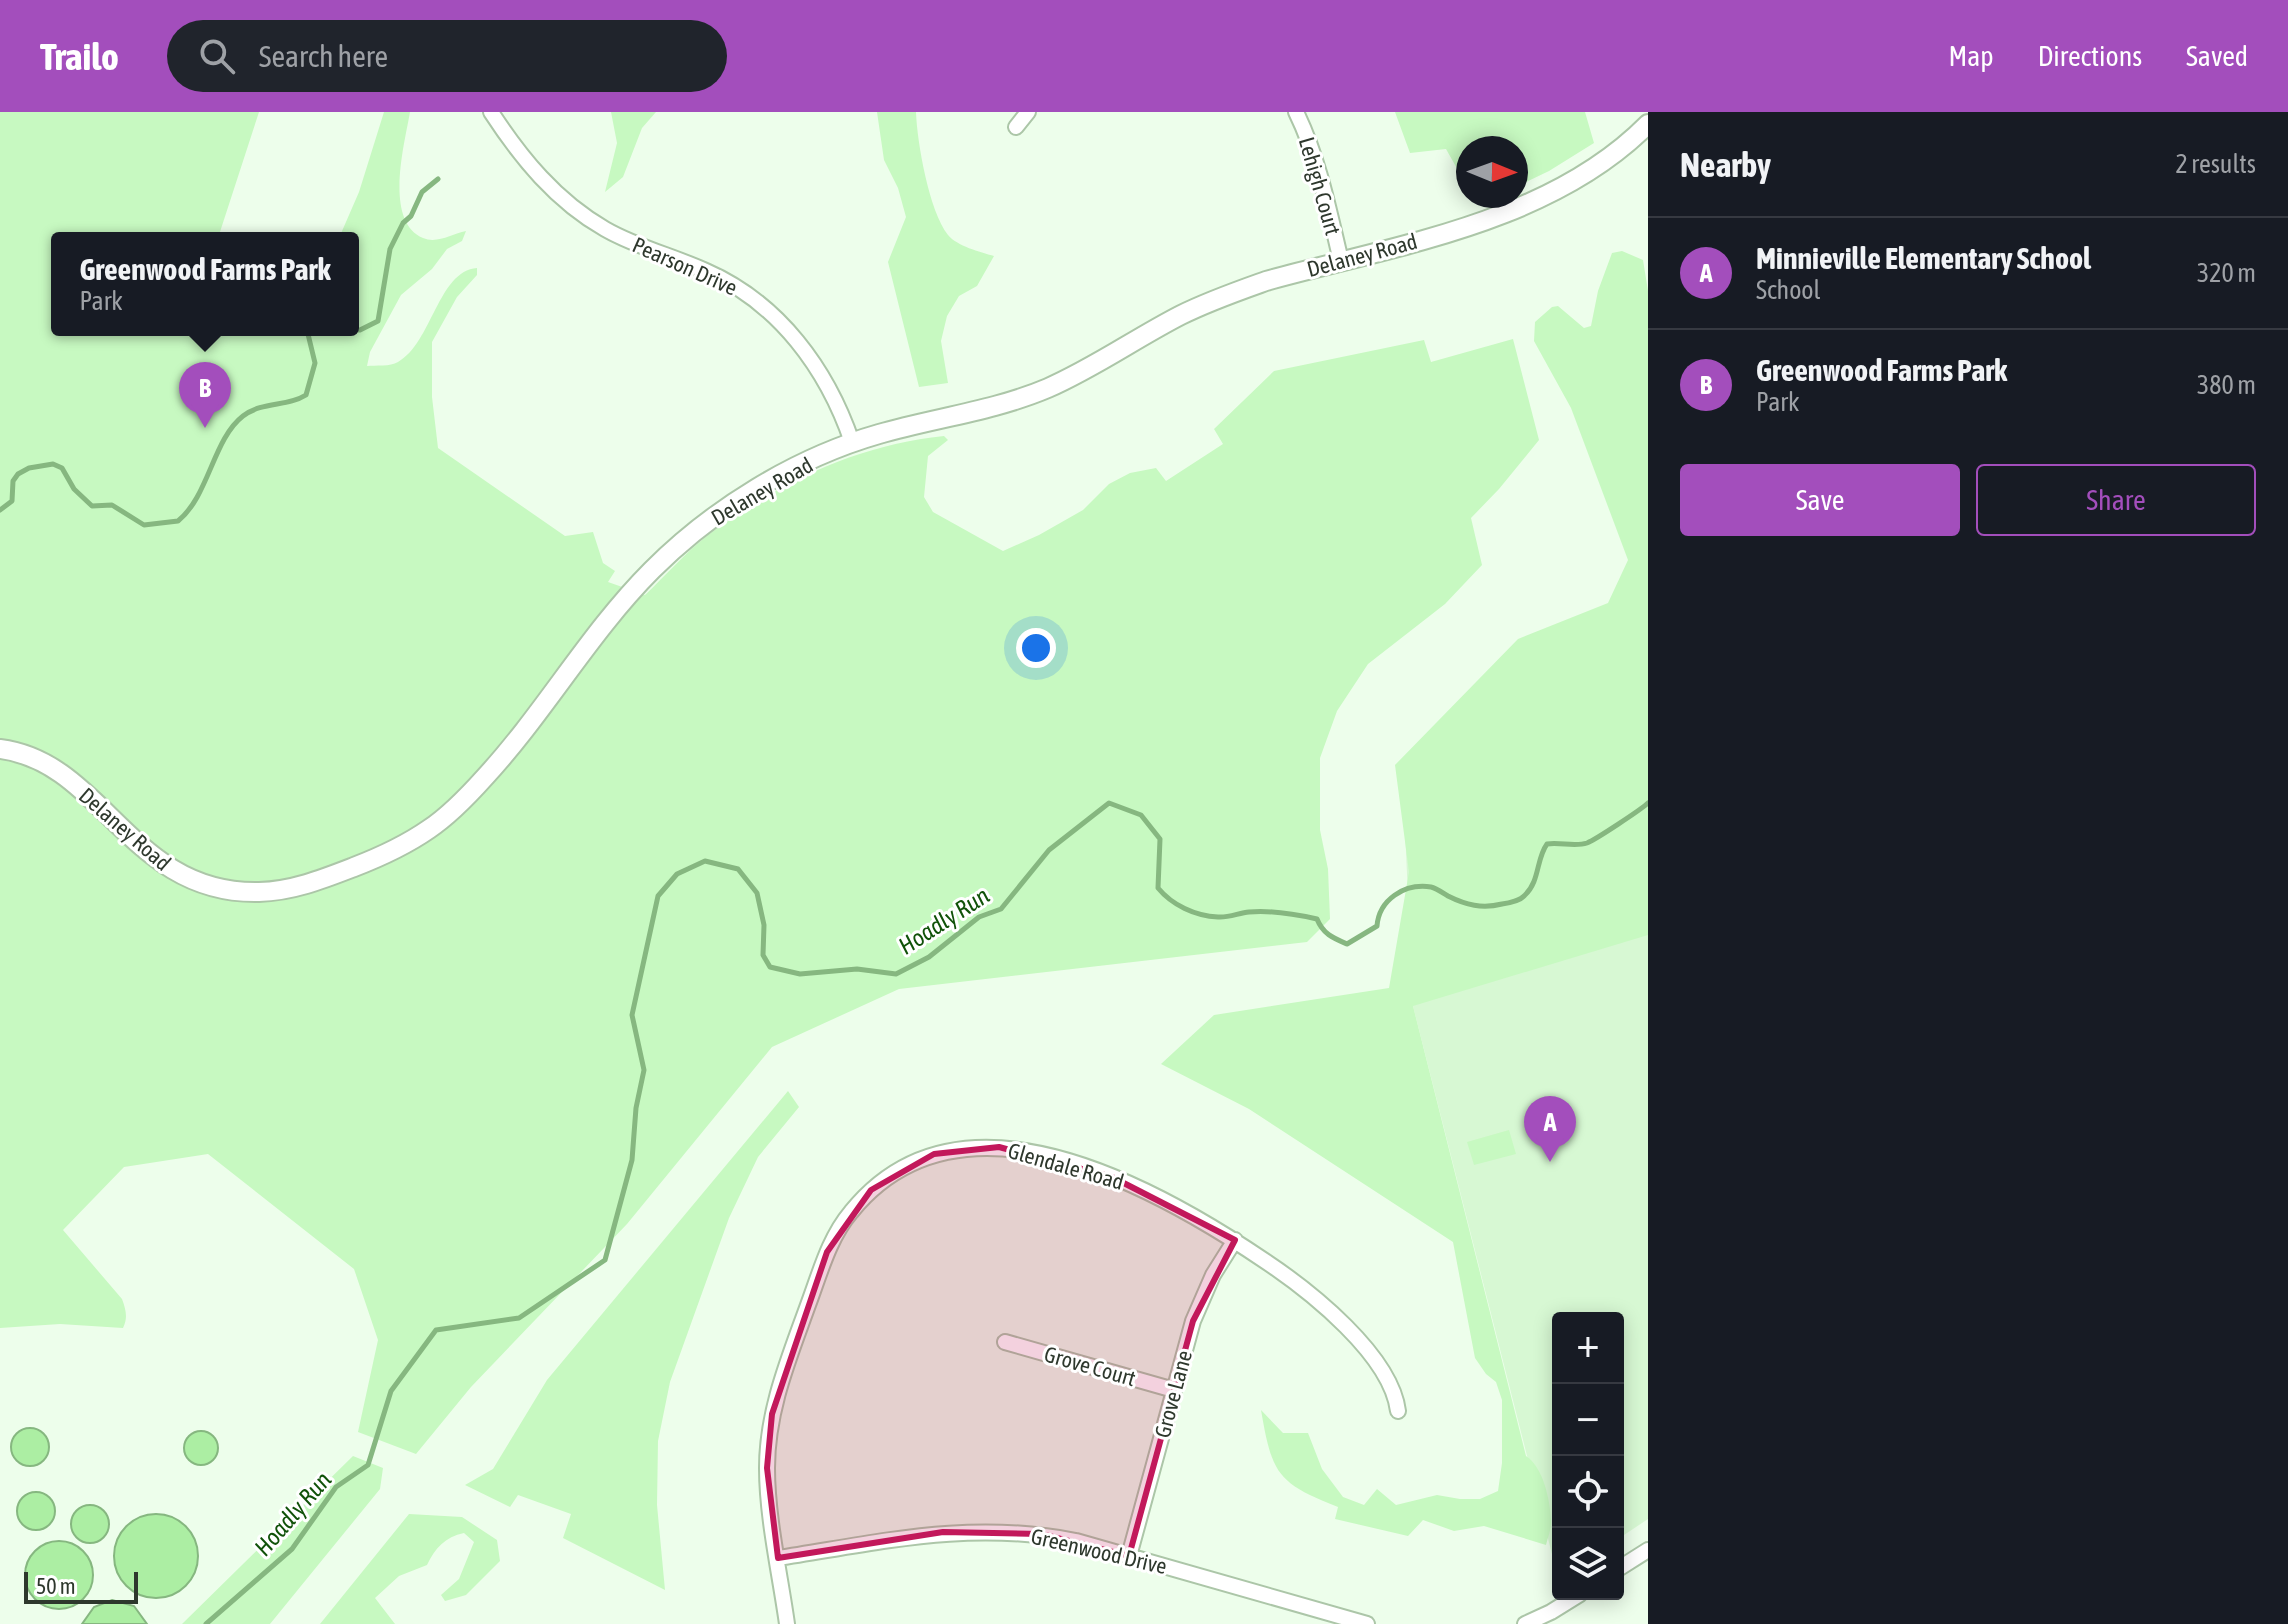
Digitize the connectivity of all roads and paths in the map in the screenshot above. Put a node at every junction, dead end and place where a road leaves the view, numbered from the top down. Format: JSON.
{"nodes":[{"id":1,"x":491,"y":112,"type":"edge"},
{"id":2,"x":1028,"y":112,"type":"edge"},
{"id":3,"x":1296,"y":112,"type":"edge"},
{"id":4,"x":1016,"y":127,"type":"dead end"},
{"id":5,"x":1646,"y":129,"type":"edge"},
{"id":6,"x":1341,"y":261,"type":"junction"},
{"id":7,"x":852,"y":442,"type":"junction"},
{"id":8,"x":0,"y":749,"type":"edge"},
{"id":9,"x":1235,"y":1240,"type":"junction"},
{"id":10,"x":1005,"y":1342,"type":"dead end"},
{"id":11,"x":1174,"y":1390,"type":"junction"},
{"id":12,"x":1398,"y":1411,"type":"dead end"},
{"id":13,"x":1648,"y":1550,"type":"edge"},
{"id":14,"x":1129,"y":1556,"type":"junction"},
{"id":15,"x":778,"y":1558,"type":"junction"},
{"id":16,"x":1624,"y":1565,"type":"edge"},
{"id":17,"x":1570,"y":1600,"type":"edge"},
{"id":18,"x":787,"y":1624,"type":"edge"},
{"id":19,"x":1367,"y":1624,"type":"edge"},
{"id":20,"x":1525,"y":1624,"type":"edge"}],
"edges":[{"from":1,"to":7,"type":"street","name":"Pearson Drive"},
{"from":2,"to":4,"type":"street"},
{"from":3,"to":6,"type":"street","name":"Lehigh Court"},
{"from":5,"to":6,"type":"street","name":"Delaney Road"},
{"from":6,"to":7,"type":"street","name":"Delaney Road"},
{"from":7,"to":8,"type":"street","name":"Delaney Road"},
{"from":9,"to":11,"type":"street","name":"Grove Lane"},
{"from":9,"to":12,"type":"street","name":"Glendale Road"},
{"from":9,"to":15,"type":"street","name":"Glendale Road"},
{"from":10,"to":11,"type":"street","name":"Grove Court"},
{"from":11,"to":14,"type":"street","name":"Grove Lane"},
{"from":13,"to":16,"type":"street"},
{"from":14,"to":15,"type":"street","name":"Greenwood Drive"},
{"from":14,"to":19,"type":"street","name":"Greenwood Drive"},
{"from":15,"to":18,"type":"street","name":"Glendale Road"},
{"from":17,"to":20,"type":"street"}]}
